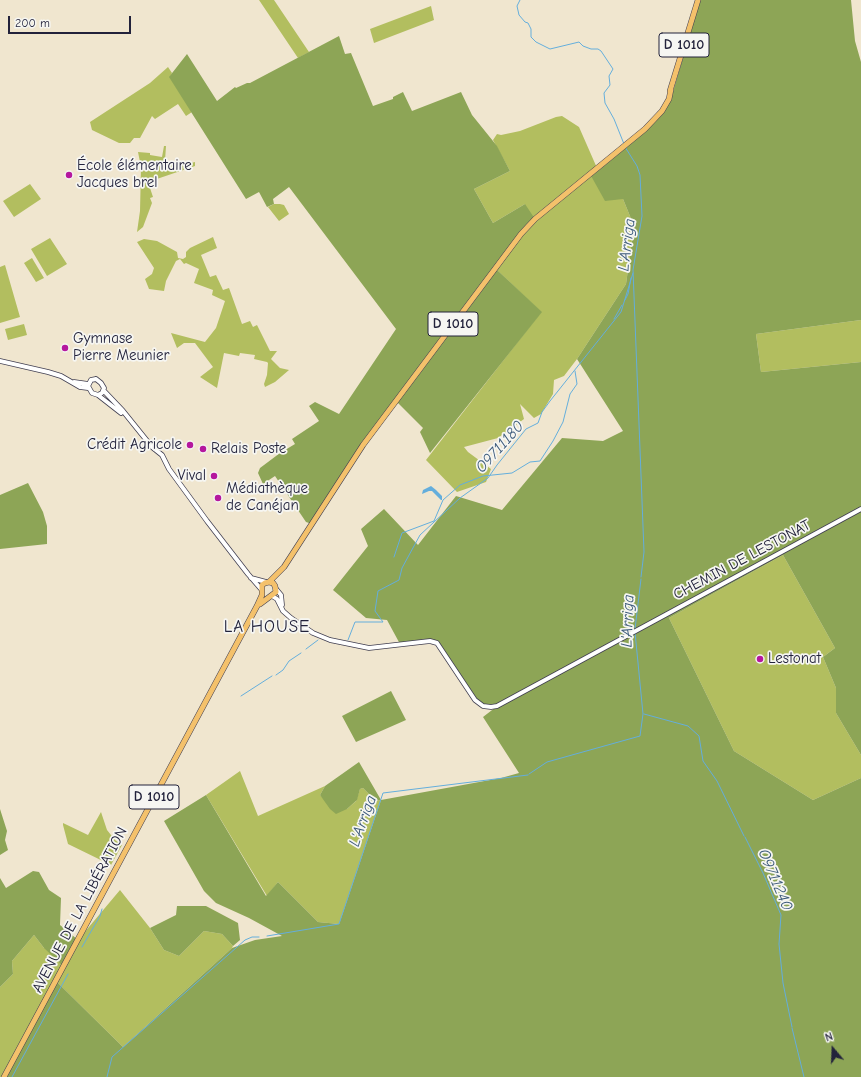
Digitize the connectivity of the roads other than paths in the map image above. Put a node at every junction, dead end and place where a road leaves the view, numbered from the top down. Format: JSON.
{"nodes":[{"id":1,"x":698,"y":0,"type":"edge"},
{"id":2,"x":0,"y":361,"type":"edge"},
{"id":3,"x":88,"y":386,"type":"junction"},
{"id":4,"x":104,"y":391,"type":"junction"},
{"id":5,"x":98,"y":395,"type":"junction"},
{"id":6,"x":138,"y":430,"type":"junction"},
{"id":7,"x":861,"y":508,"type":"edge"},
{"id":8,"x":284,"y":567,"type":"junction"},
{"id":9,"x":251,"y":578,"type":"junction"},
{"id":10,"x":268,"y":582,"type":"junction"},
{"id":11,"x":275,"y":587,"type":"junction"},
{"id":12,"x":261,"y":591,"type":"junction"},
{"id":13,"x":270,"y":596,"type":"junction"},
{"id":14,"x":257,"y":606,"type":"junction"},
{"id":15,"x":282,"y":608,"type":"junction"},
{"id":16,"x":4,"y":1077,"type":"edge"}],
"edges":[{"from":1,"to":8,"type":"main road","number":"D 1010"},
{"from":2,"to":3,"type":"street"},
{"from":3,"to":4,"type":"street"},
{"from":3,"to":5,"type":"street"},
{"from":4,"to":5,"type":"street"},
{"from":4,"to":6,"type":"street"},
{"from":5,"to":6,"type":"street"},
{"from":6,"to":9,"type":"street"},
{"from":7,"to":15,"type":"street","name":"CHEMIN DE LESTONAT"},
{"from":8,"to":10,"type":"main road","number":"D 1010"},
{"from":8,"to":11,"type":"main road","number":"D 1010"},
{"from":9,"to":10,"type":"street"},
{"from":9,"to":12,"type":"street"},
{"from":10,"to":11,"type":"main road"},
{"from":10,"to":12,"type":"main road","name":"AVENUE DE LA LIBÉRATION"},
{"from":11,"to":13,"type":"main road"},
{"from":11,"to":15,"type":"street"},
{"from":12,"to":13,"type":"main road"},
{"from":12,"to":14,"type":"main road","name":"AVENUE DE LA LIBÉRATION","number":"D 1010"},
{"from":13,"to":14,"type":"main road","name":"AVENUE DE LA LIBÉRATION","number":"D 1010"},
{"from":13,"to":15,"type":"street"},
{"from":14,"to":16,"type":"main road","name":"AVENUE DE LA LIBÉRATION","number":"D 1010"}]}
